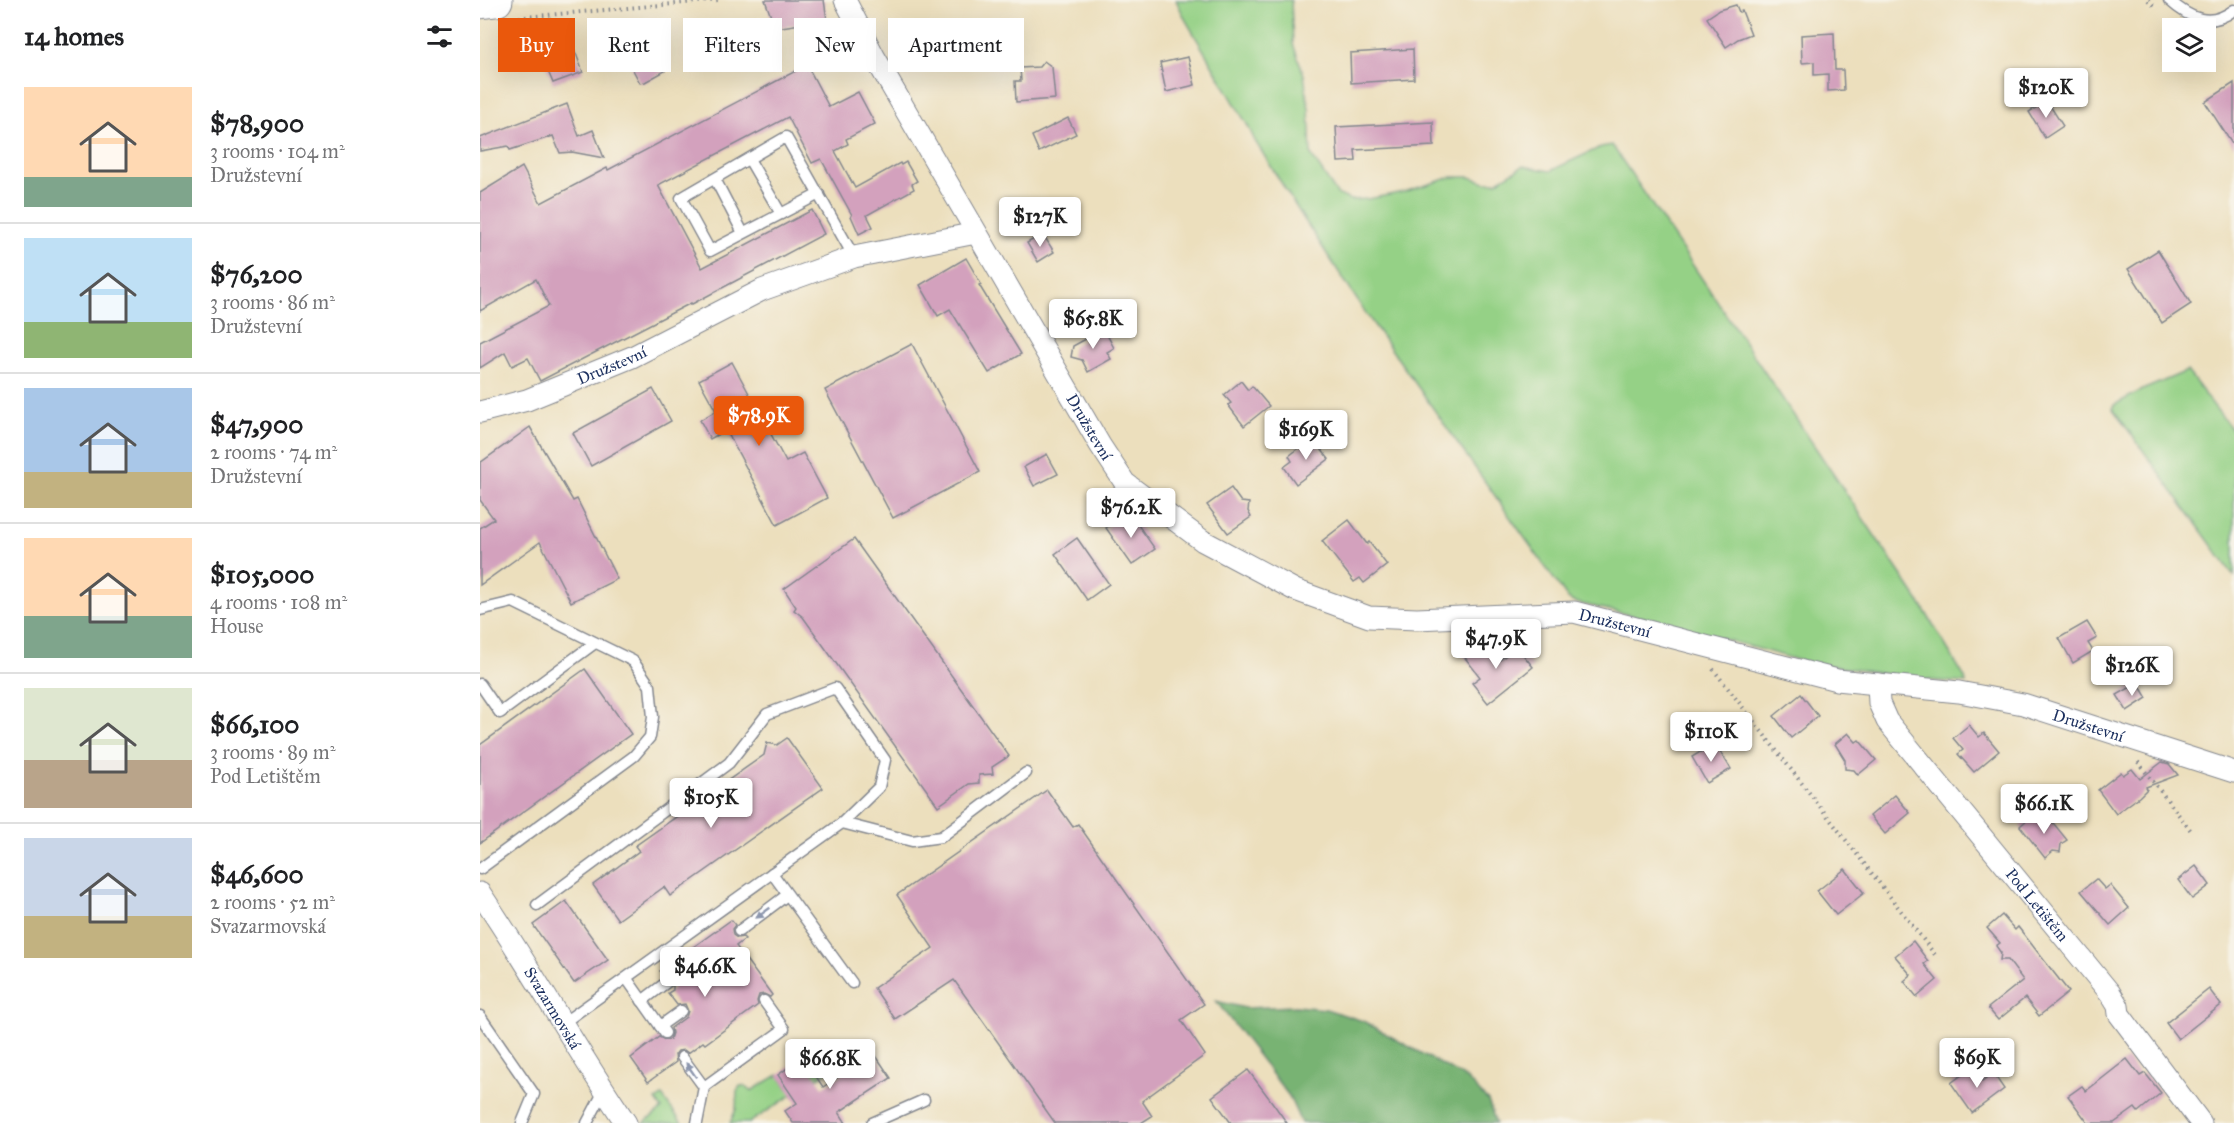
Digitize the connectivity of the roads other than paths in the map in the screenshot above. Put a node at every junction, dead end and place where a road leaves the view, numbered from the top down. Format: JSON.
{"nodes":[{"id":1,"x":845,"y":0,"type":"edge"},
{"id":2,"x":2169,"y":0,"type":"edge"},
{"id":3,"x":480,"y":2,"type":"edge"},
{"id":4,"x":502,"y":10,"type":"edge"},
{"id":5,"x":2234,"y":10,"type":"edge"},
{"id":6,"x":749,"y":159,"type":"junction"},
{"id":7,"x":715,"y":179,"type":"junction"},
{"id":8,"x":819,"y":194,"type":"junction"},
{"id":9,"x":781,"y":214,"type":"junction"},
{"id":10,"x":743,"y":233,"type":"junction"},
{"id":11,"x":976,"y":233,"type":"junction"},
{"id":12,"x":854,"y":257,"type":"junction"},
{"id":13,"x":480,"y":412,"type":"edge"},
{"id":14,"x":480,"y":610,"type":"edge"},
{"id":15,"x":595,"y":643,"type":"junction"},
{"id":16,"x":480,"y":684,"type":"edge"},
{"id":17,"x":1878,"y":684,"type":"junction"},
{"id":18,"x":2234,"y":772,"type":"edge"},
{"id":19,"x":1026,"y":773,"type":"dead end"},
{"id":20,"x":842,"y":823,"type":"junction"},
{"id":21,"x":480,"y":869,"type":"edge"},
{"id":22,"x":772,"y":873,"type":"junction"},
{"id":23,"x":480,"y":893,"type":"edge"},
{"id":24,"x":788,"y":895,"type":"junction"},
{"id":25,"x":537,"y":905,"type":"dead end"},
{"id":26,"x":739,"y":931,"type":"dead end"},
{"id":27,"x":627,"y":979,"type":"junction"},
{"id":28,"x":667,"y":982,"type":"dead end"},
{"id":29,"x":852,"y":983,"type":"dead end"},
{"id":30,"x":642,"y":1001,"type":"junction"},
{"id":31,"x":764,"y":1001,"type":"dead end"},
{"id":32,"x":681,"y":1011,"type":"dead end"},
{"id":33,"x":480,"y":1016,"type":"edge"},
{"id":34,"x":563,"y":1023,"type":"junction"},
{"id":35,"x":682,"y":1057,"type":"dead end"},
{"id":36,"x":704,"y":1087,"type":"junction"},
{"id":37,"x":604,"y":1091,"type":"junction"},
{"id":38,"x":924,"y":1100,"type":"dead end"},
{"id":39,"x":522,"y":1123,"type":"edge"},
{"id":40,"x":586,"y":1123,"type":"edge"},
{"id":41,"x":626,"y":1123,"type":"edge"},
{"id":42,"x":697,"y":1123,"type":"edge"},
{"id":43,"x":872,"y":1123,"type":"edge"},
{"id":44,"x":2201,"y":1123,"type":"edge"}],
"edges":[{"from":1,"to":11,"type":"street","name":"Družstevní"},
{"from":2,"to":5,"type":"lane"},
{"from":3,"to":4,"type":"main road"},
{"from":6,"to":7,"type":"lane"},
{"from":6,"to":8,"type":"lane"},
{"from":6,"to":9,"type":"lane"},
{"from":7,"to":10,"type":"lane"},
{"from":7,"to":10,"type":"lane"},
{"from":8,"to":9,"type":"lane"},
{"from":8,"to":12,"type":"lane"},
{"from":9,"to":10,"type":"lane"},
{"from":11,"to":12,"type":"street","name":"Družstevní"},
{"from":11,"to":17,"type":"street","name":"Družstevní"},
{"from":12,"to":13,"type":"street","name":"Družstevní"},
{"from":14,"to":15,"type":"lane"},
{"from":15,"to":16,"type":"lane"},
{"from":15,"to":21,"type":"lane"},
{"from":17,"to":18,"type":"street","name":"Družstevní"},
{"from":17,"to":44,"type":"street","name":"Pod Letištěm"},
{"from":19,"to":20,"type":"lane"},
{"from":20,"to":22,"type":"lane"},
{"from":20,"to":25,"type":"lane"},
{"from":22,"to":24,"type":"lane"},
{"from":22,"to":27,"type":"lane"},
{"from":23,"to":34,"type":"street","name":"Svazarmovská"},
{"from":24,"to":26,"type":"lane","one_way":true},
{"from":24,"to":29,"type":"lane"},
{"from":27,"to":30,"type":"lane"},
{"from":27,"to":34,"type":"lane"},
{"from":28,"to":30,"type":"lane"},
{"from":30,"to":32,"type":"lane"},
{"from":31,"to":36,"type":"lane"},
{"from":33,"to":39,"type":"lane"},
{"from":34,"to":37,"type":"street","name":"Svazarmovská"},
{"from":36,"to":35,"type":"lane","one_way":true},
{"from":36,"to":42,"type":"lane"},
{"from":37,"to":40,"type":"lane"},
{"from":37,"to":41,"type":"street","name":"Svazarmovská"},
{"from":38,"to":43,"type":"lane"}]}
